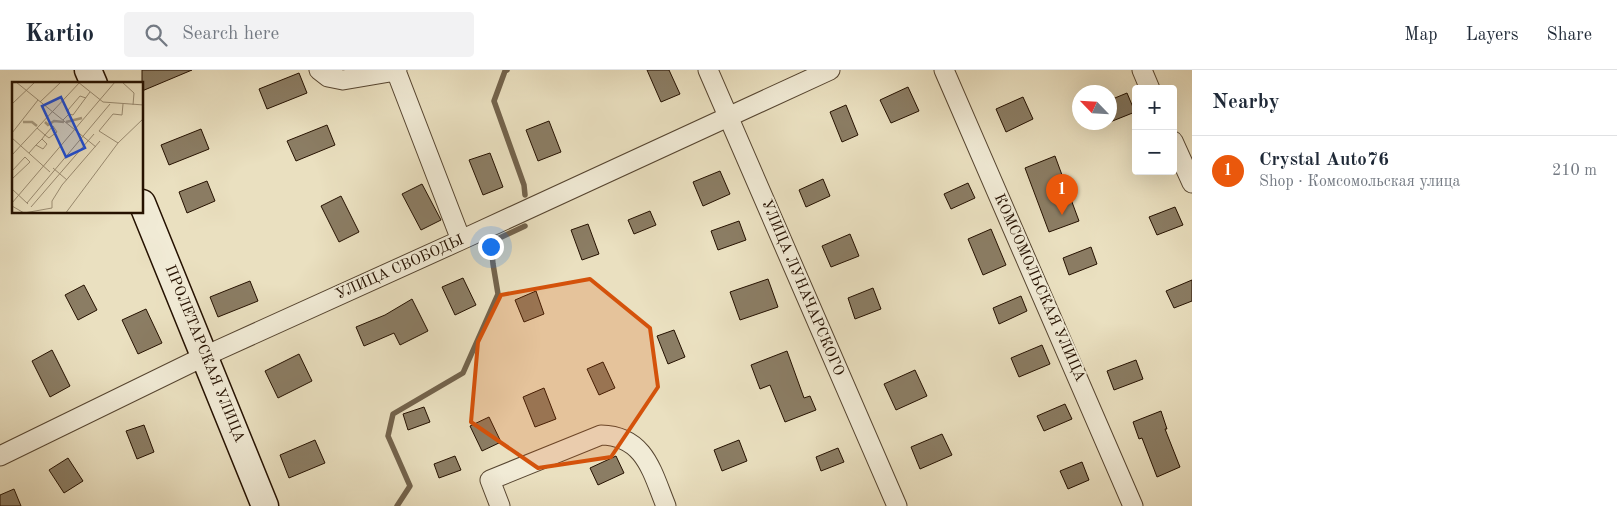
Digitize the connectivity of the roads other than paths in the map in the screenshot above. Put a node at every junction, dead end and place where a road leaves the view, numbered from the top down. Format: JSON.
{"nodes":[{"id":1,"x":88,"y":70,"type":"edge"},
{"id":2,"x":319,"y":70,"type":"edge"},
{"id":3,"x":396,"y":70,"type":"edge"},
{"id":4,"x":708,"y":70,"type":"edge"},
{"id":5,"x":830,"y":70,"type":"edge"},
{"id":6,"x":944,"y":70,"type":"edge"},
{"id":7,"x":1142,"y":70,"type":"edge"},
{"id":8,"x":93,"y":82,"type":"edge"},
{"id":9,"x":1148,"y":85,"type":"edge"},
{"id":10,"x":728,"y":117,"type":"junction"},
{"id":11,"x":1177,"y":150,"type":"edge"},
{"id":12,"x":1192,"y":183,"type":"edge"},
{"id":13,"x":144,"y":208,"type":"edge"},
{"id":14,"x":461,"y":240,"type":"junction"},
{"id":15,"x":205,"y":356,"type":"junction"},
{"id":16,"x":0,"y":456,"type":"edge"},
{"id":17,"x":265,"y":506,"type":"edge"},
{"id":18,"x":500,"y":506,"type":"edge"},
{"id":19,"x":666,"y":506,"type":"edge"},
{"id":20,"x":897,"y":506,"type":"edge"},
{"id":21,"x":1134,"y":506,"type":"edge"}],
"edges":[{"from":1,"to":8,"type":"main road"},
{"from":2,"to":3,"type":"street"},
{"from":3,"to":14,"type":"street"},
{"from":4,"to":10,"type":"street","name":"УЛИЦА ЛУНАЧАРСКОГО"},
{"from":5,"to":10,"type":"street","name":"УЛИЦА СВОБОДЫ"},
{"from":6,"to":21,"type":"street","name":"КОМСОМОЛЬСКАЯ УЛИЦА"},
{"from":7,"to":9,"type":"street"},
{"from":10,"to":14,"type":"street","name":"УЛИЦА СВОБОДЫ"},
{"from":10,"to":20,"type":"street","name":"УЛИЦА ЛУНАЧАРСКОГО"},
{"from":11,"to":12,"type":"street"},
{"from":13,"to":15,"type":"main road","name":"ПРОЛЕТАРСКАЯ УЛИЦА"},
{"from":14,"to":15,"type":"street","name":"УЛИЦА СВОБОДЫ"},
{"from":15,"to":16,"type":"street","name":"УЛИЦА СВОБОДЫ"},
{"from":15,"to":17,"type":"main road","name":"ПРОЛЕТАРСКАЯ УЛИЦА"},
{"from":18,"to":19,"type":"street"}]}
